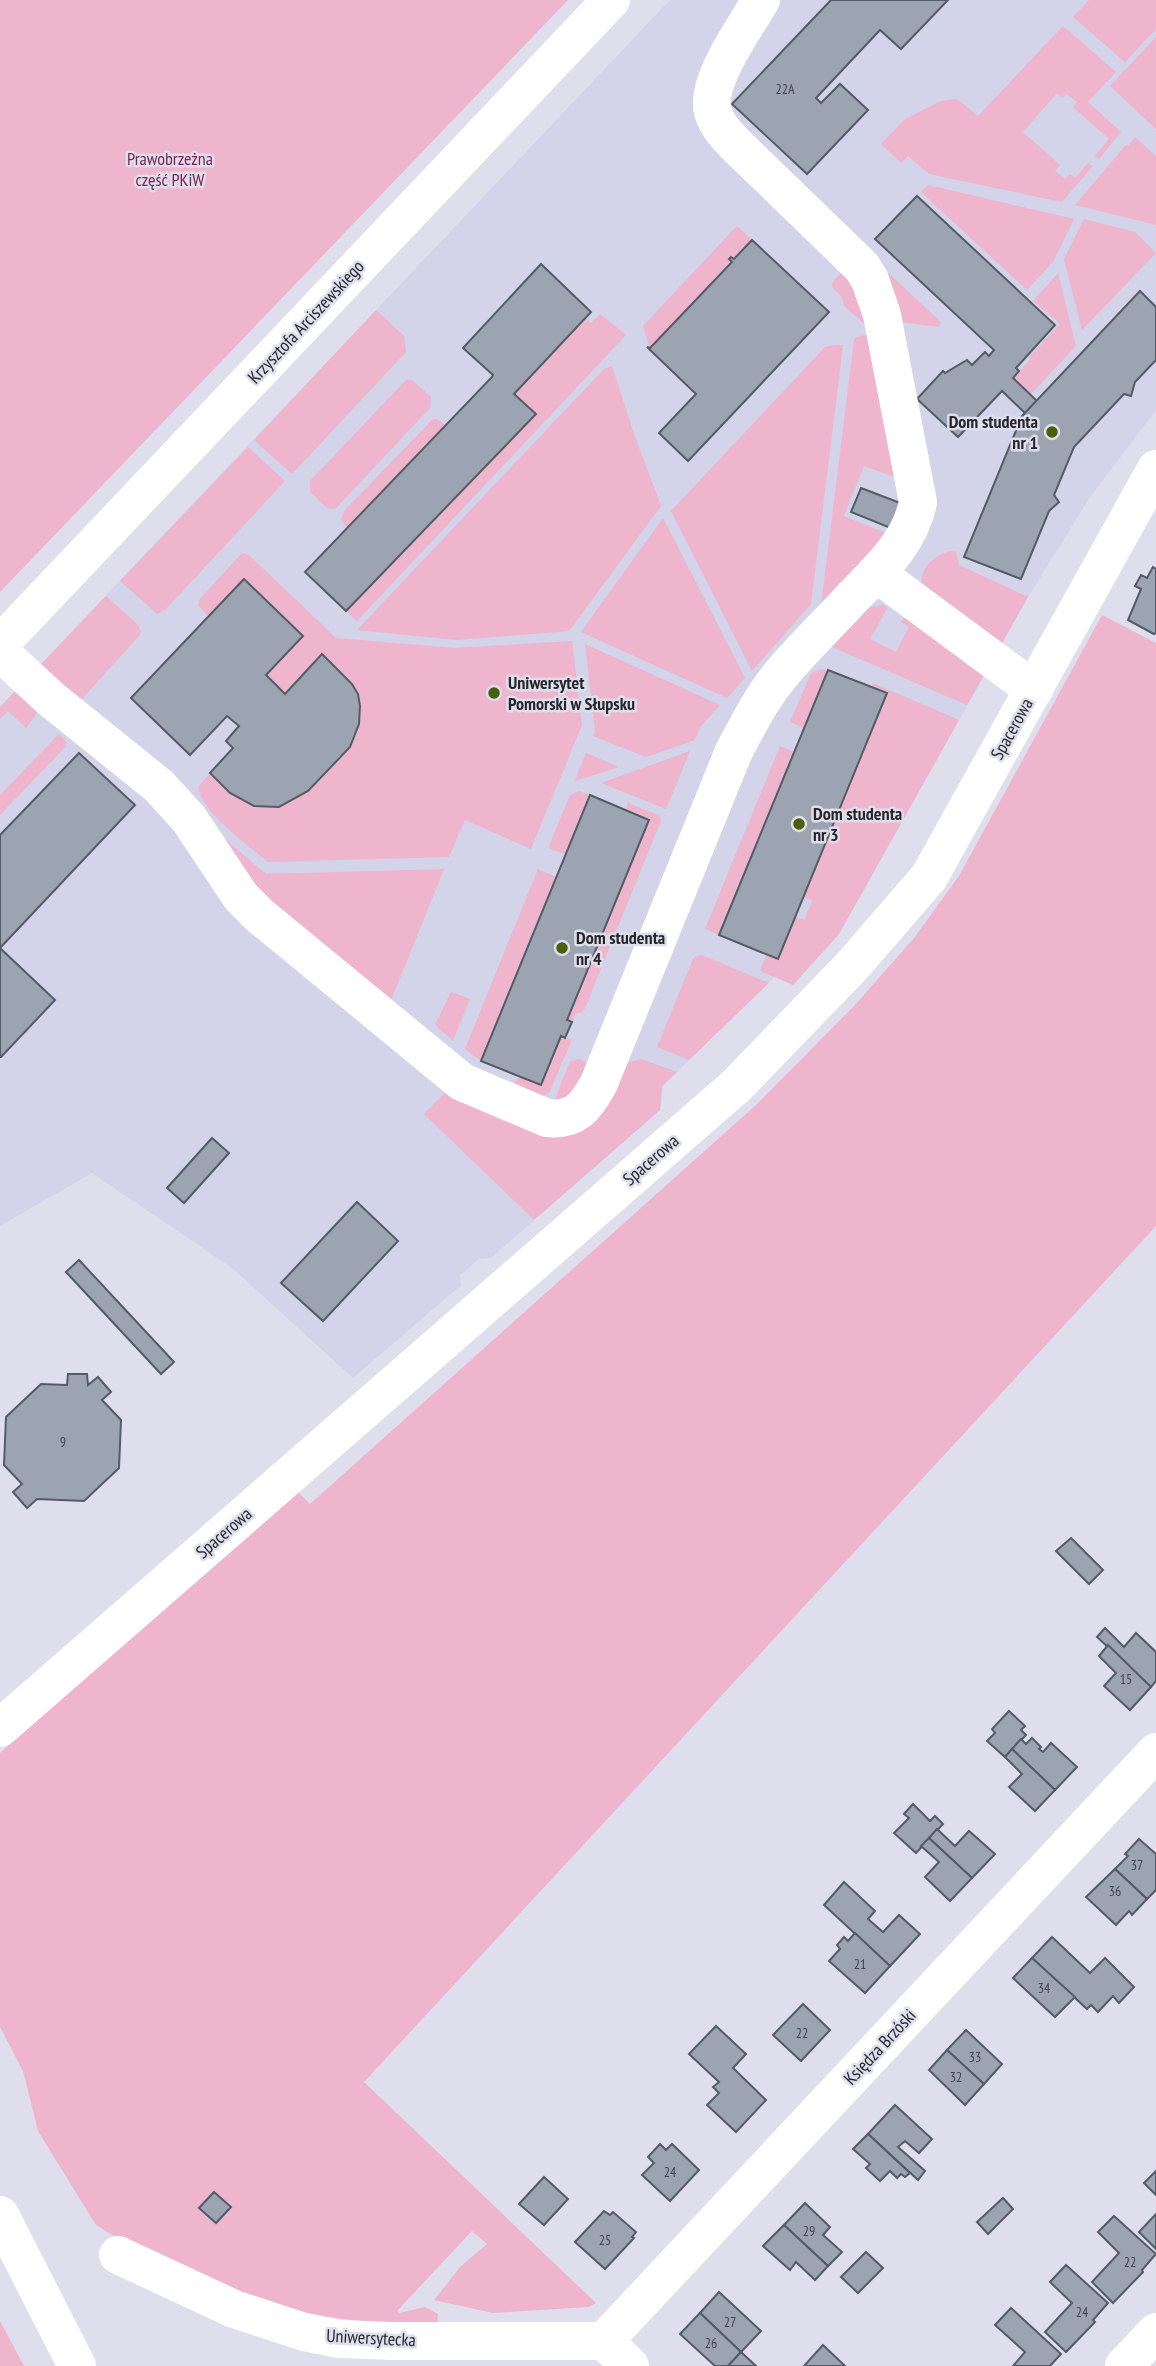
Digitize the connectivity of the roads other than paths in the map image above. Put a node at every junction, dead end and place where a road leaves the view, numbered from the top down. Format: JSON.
{"nodes":[{"id":1,"x":611,"y":0,"type":"edge"},
{"id":2,"x":761,"y":0,"type":"edge"},
{"id":3,"x":1156,"y":469,"type":"edge"},
{"id":4,"x":876,"y":573,"type":"junction"},
{"id":5,"x":0,"y":644,"type":"edge"},
{"id":6,"x":0,"y":652,"type":"edge"},
{"id":7,"x":1034,"y":690,"type":"junction"},
{"id":8,"x":0,"y":1728,"type":"edge"},
{"id":9,"x":1156,"y":1752,"type":"edge"},
{"id":10,"x":0,"y":2215,"type":"edge"},
{"id":11,"x":118,"y":2255,"type":"dead end"},
{"id":12,"x":1156,"y":2332,"type":"edge"},
{"id":13,"x":617,"y":2353,"type":"edge"},
{"id":14,"x":77,"y":2366,"type":"edge"},
{"id":15,"x":1124,"y":2366,"type":"edge"}],
"edges":[{"from":1,"to":5,"type":"street","name":"Krzysztofa Arciszewskiego"},
{"from":2,"to":4,"type":"street"},
{"from":3,"to":7,"type":"street","name":"Spacerowa"},
{"from":4,"to":6,"type":"street"},
{"from":4,"to":7,"type":"street"},
{"from":7,"to":8,"type":"street","name":"Spacerowa"},
{"from":9,"to":13,"type":"street","name":"Księdza Brzóski"},
{"from":10,"to":14,"type":"street"},
{"from":11,"to":13,"type":"street","name":"Uniwersytecka"},
{"from":12,"to":15,"type":"street"}]}
